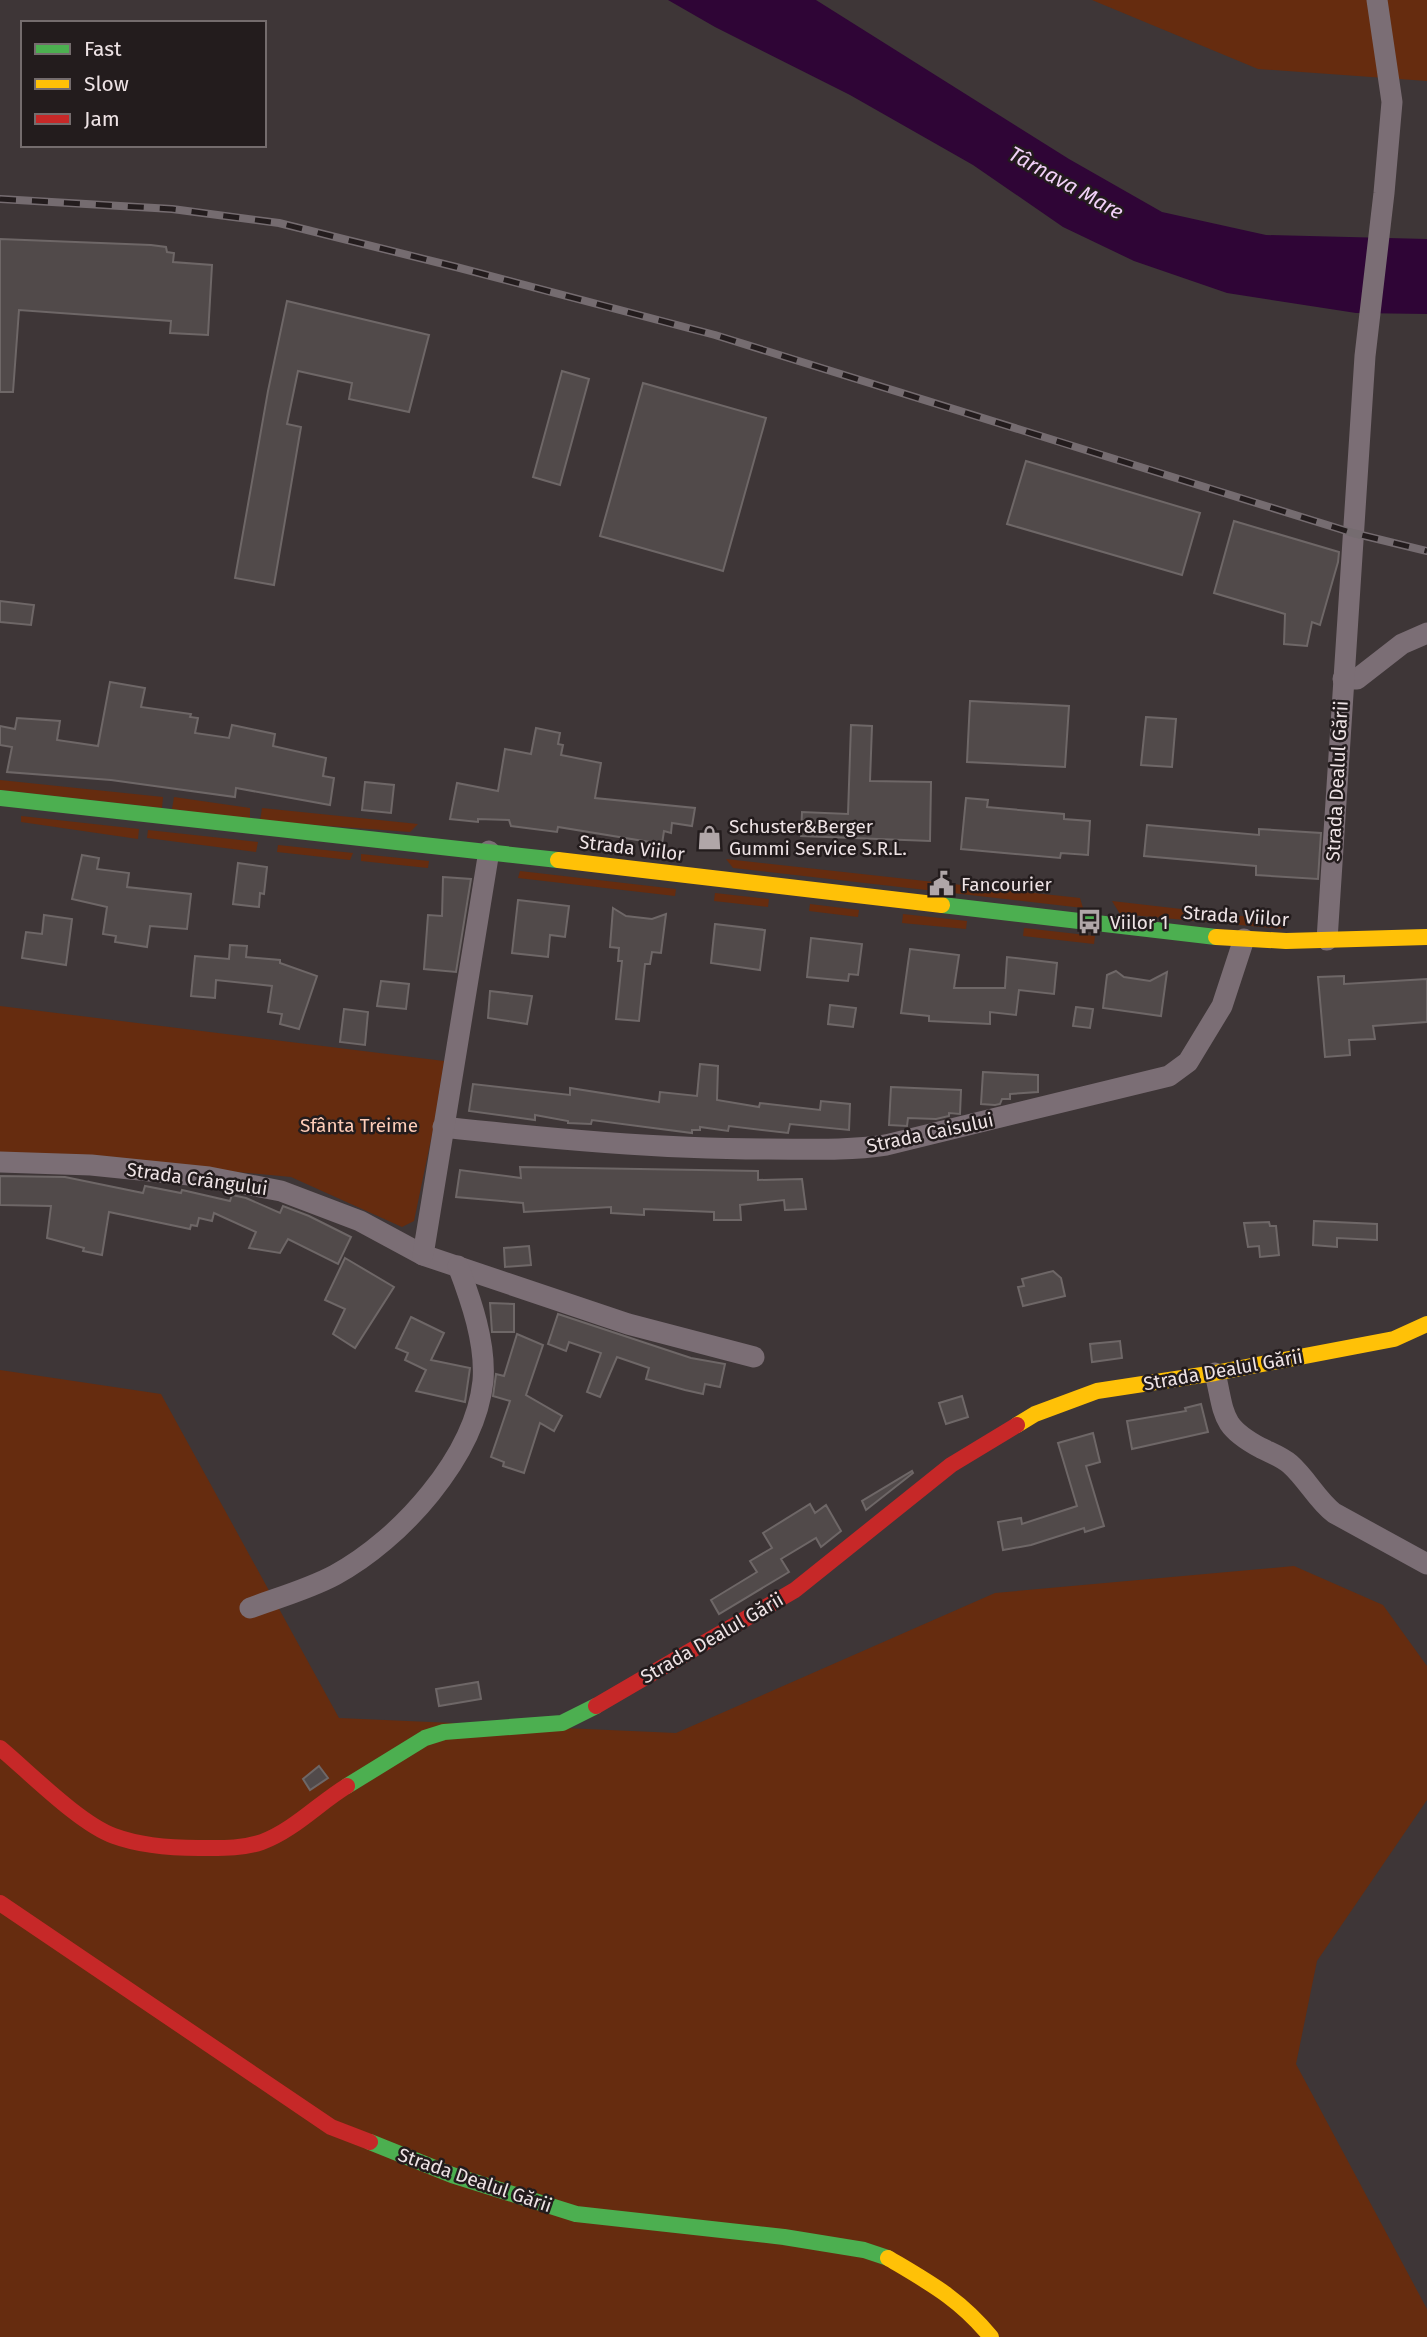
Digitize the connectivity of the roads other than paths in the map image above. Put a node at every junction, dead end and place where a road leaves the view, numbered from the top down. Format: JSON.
{"nodes":[{"id":1,"x":1377,"y":0,"type":"edge"},
{"id":2,"x":1427,"y":633,"type":"edge"},
{"id":3,"x":1343,"y":679,"type":"junction"},
{"id":4,"x":0,"y":798,"type":"edge"},
{"id":5,"x":489,"y":851,"type":"junction"},
{"id":6,"x":1427,"y":937,"type":"edge"},
{"id":7,"x":1244,"y":939,"type":"junction"},
{"id":8,"x":1327,"y":940,"type":"junction"},
{"id":9,"x":443,"y":1128,"type":"junction"},
{"id":10,"x":0,"y":1162,"type":"edge"},
{"id":11,"x":423,"y":1255,"type":"junction"},
{"id":12,"x":458,"y":1266,"type":"junction"},
{"id":13,"x":1427,"y":1324,"type":"edge"},
{"id":14,"x":754,"y":1357,"type":"dead end"},
{"id":15,"x":1215,"y":1373,"type":"junction"},
{"id":16,"x":1427,"y":1564,"type":"edge"},
{"id":17,"x":250,"y":1608,"type":"dead end"},
{"id":18,"x":0,"y":1748,"type":"edge"},
{"id":19,"x":0,"y":1903,"type":"edge"},
{"id":20,"x":991,"y":2337,"type":"edge"}],
"edges":[{"from":1,"to":3,"type":"street"},
{"from":2,"to":3,"type":"street","name":"Strada Dealul Gării"},
{"from":3,"to":8,"type":"street","name":"Strada Dealul Gării"},
{"from":4,"to":5,"type":"street","name":"Strada Viilor"},
{"from":5,"to":7,"type":"street","name":"Strada Viilor"},
{"from":5,"to":9,"type":"street"},
{"from":6,"to":8,"type":"street","name":"Strada Viilor"},
{"from":7,"to":8,"type":"street","name":"Strada Viilor"},
{"from":7,"to":9,"type":"street","name":"Strada Caisului"},
{"from":9,"to":11,"type":"street"},
{"from":10,"to":11,"type":"street","name":"Strada Crângului"},
{"from":11,"to":12,"type":"street","name":"Strada Crângului"},
{"from":12,"to":14,"type":"street","name":"Strada Crângului"},
{"from":12,"to":17,"type":"street"},
{"from":13,"to":15,"type":"street","name":"Strada Dealul Gării"},
{"from":15,"to":16,"type":"street"},
{"from":15,"to":18,"type":"street","name":"Strada Dealul Gării"},
{"from":19,"to":20,"type":"street","name":"Strada Dealul Gării"}]}
